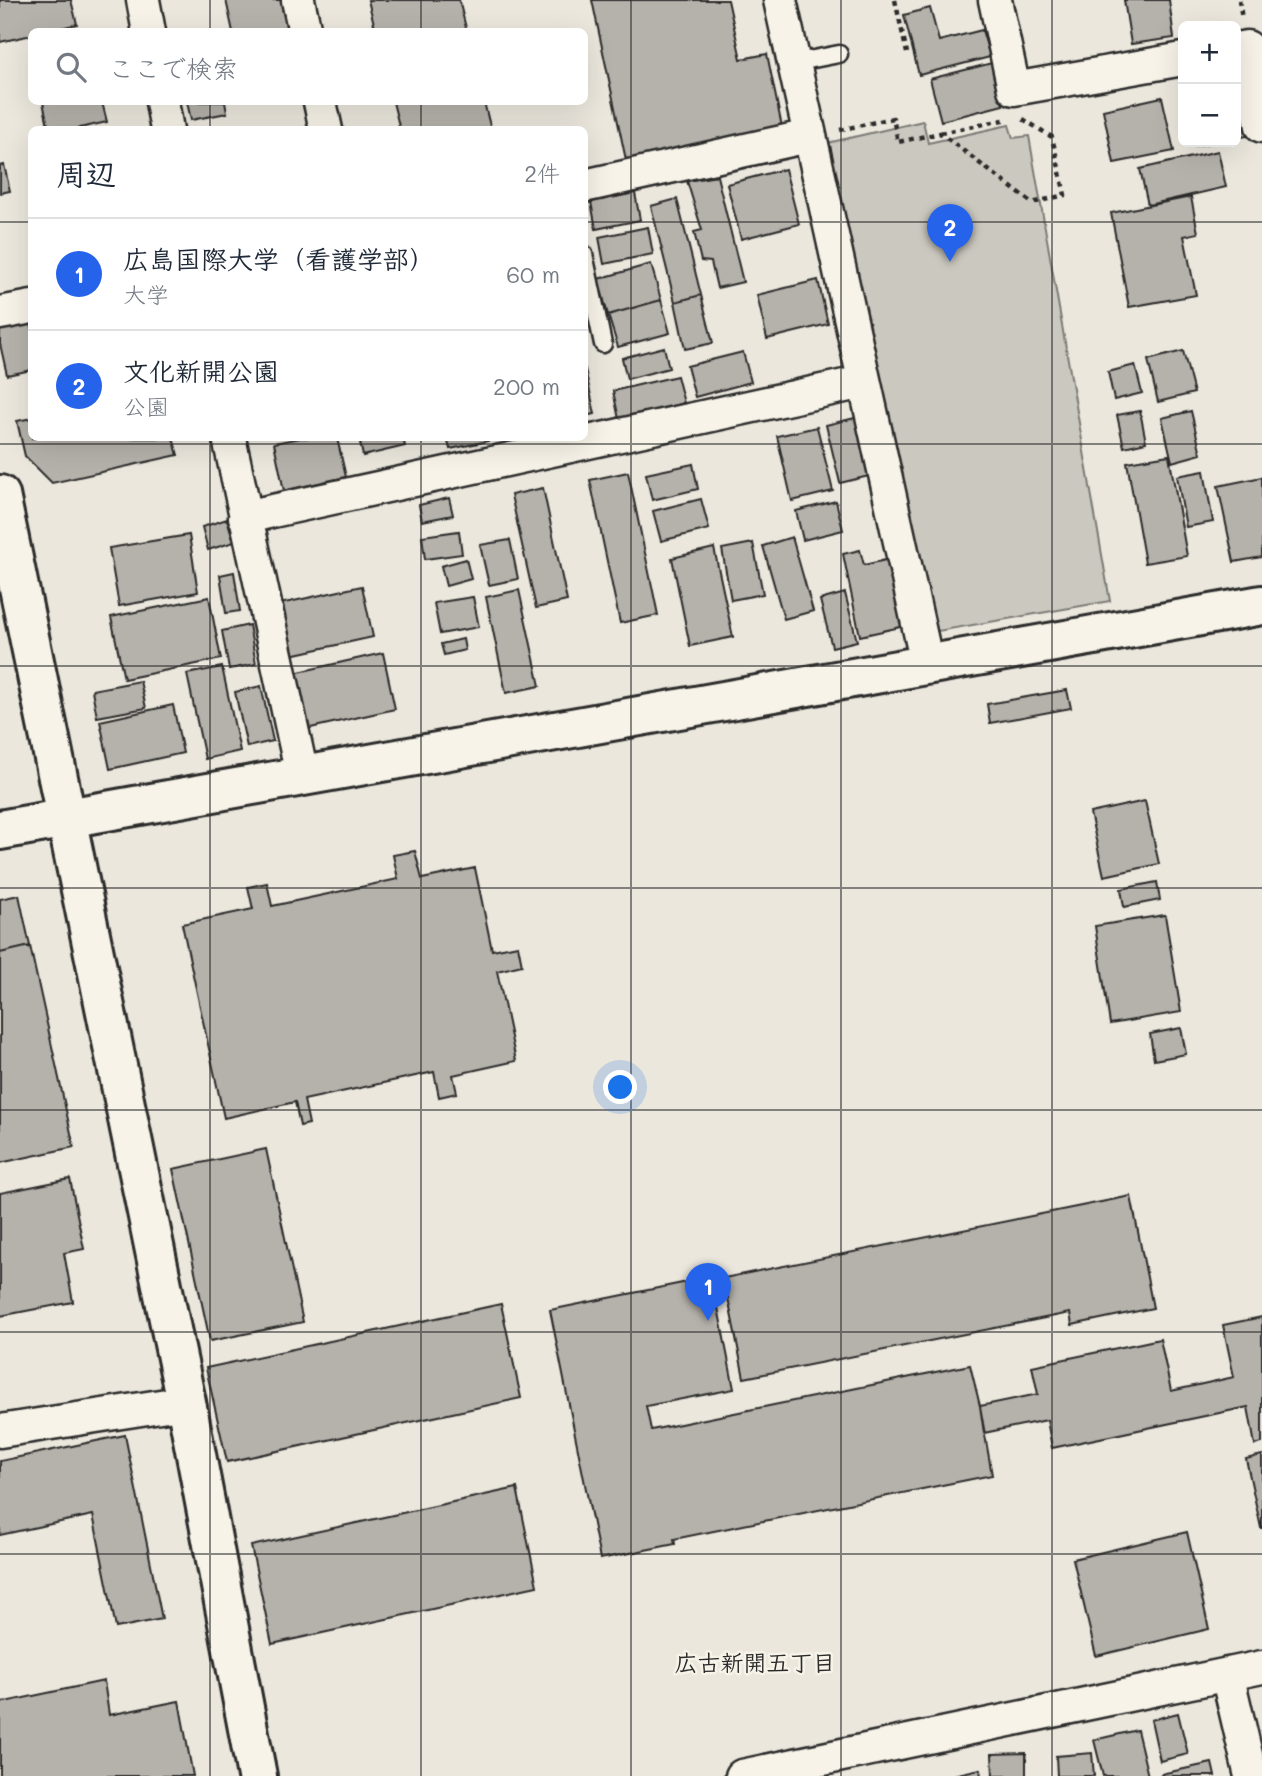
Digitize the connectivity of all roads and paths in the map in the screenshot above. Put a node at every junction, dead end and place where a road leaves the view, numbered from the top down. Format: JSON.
{"nodes":[{"id":1,"x":143,"y":0,"type":"edge"},
{"id":2,"x":298,"y":0,"type":"edge"},
{"id":3,"x":780,"y":0,"type":"edge"},
{"id":4,"x":895,"y":0,"type":"edge"},
{"id":5,"x":995,"y":0,"type":"edge"},
{"id":6,"x":148,"y":28,"type":"edge"},
{"id":7,"x":304,"y":28,"type":"edge"},
{"id":8,"x":1241,"y":48,"type":"edge"},
{"id":9,"x":839,"y":54,"type":"dead end"},
{"id":10,"x":907,"y":54,"type":"dead end"},
{"id":11,"x":1178,"y":60,"type":"edge"},
{"id":12,"x":793,"y":63,"type":"junction"},
{"id":13,"x":163,"y":105,"type":"edge"},
{"id":14,"x":321,"y":105,"type":"edge"},
{"id":15,"x":166,"y":126,"type":"edge"},
{"id":16,"x":326,"y":126,"type":"edge"},
{"id":17,"x":1262,"y":126,"type":"edge"},
{"id":18,"x":940,"y":133,"type":"junction"},
{"id":19,"x":809,"y":136,"type":"junction"},
{"id":20,"x":588,"y":185,"type":"edge"},
{"id":21,"x":588,"y":273,"type":"edge"},
{"id":22,"x":28,"y":308,"type":"edge"},
{"id":23,"x":0,"y":313,"type":"edge"},
{"id":24,"x":603,"y":344,"type":"dead end"},
{"id":25,"x":863,"y":382,"type":"junction"},
{"id":26,"x":230,"y":441,"type":"edge"},
{"id":27,"x":0,"y":495,"type":"edge"},
{"id":28,"x":245,"y":517,"type":"junction"},
{"id":29,"x":1262,"y":605,"type":"edge"},
{"id":30,"x":928,"y":664,"type":"junction"},
{"id":31,"x":302,"y":775,"type":"junction"},
{"id":32,"x":67,"y":817,"type":"junction"},
{"id":33,"x":0,"y":830,"type":"edge"},
{"id":34,"x":186,"y":1402,"type":"junction"},
{"id":35,"x":0,"y":1432,"type":"edge"},
{"id":36,"x":1262,"y":1667,"type":"edge"},
{"id":37,"x":1227,"y":1674,"type":"junction"},
{"id":38,"x":257,"y":1776,"type":"edge"},
{"id":39,"x":742,"y":1776,"type":"edge"},
{"id":40,"x":1251,"y":1776,"type":"edge"}],
"edges":[{"from":1,"to":6,"type":"street"},
{"from":2,"to":7,"type":"street"},
{"from":3,"to":12,"type":"street"},
{"from":4,"to":10,"type":"path"},
{"from":5,"to":11,"type":"street"},
{"from":8,"to":17,"type":"street"},
{"from":9,"to":12,"type":"lane"},
{"from":12,"to":19,"type":"street"},
{"from":13,"to":15,"type":"street"},
{"from":14,"to":16,"type":"street"},
{"from":18,"to":18,"type":"path"},
{"from":18,"to":19,"type":"path"},
{"from":19,"to":20,"type":"street"},
{"from":19,"to":25,"type":"street"},
{"from":21,"to":24,"type":"lane"},
{"from":22,"to":23,"type":"street"},
{"from":25,"to":28,"type":"street"},
{"from":25,"to":30,"type":"street"},
{"from":26,"to":28,"type":"street"},
{"from":27,"to":32,"type":"street"},
{"from":28,"to":31,"type":"street"},
{"from":29,"to":30,"type":"street"},
{"from":30,"to":31,"type":"street"},
{"from":31,"to":32,"type":"street"},
{"from":32,"to":33,"type":"street"},
{"from":32,"to":34,"type":"street"},
{"from":34,"to":35,"type":"street"},
{"from":34,"to":38,"type":"street"},
{"from":36,"to":37,"type":"street"},
{"from":37,"to":39,"type":"street"},
{"from":37,"to":40,"type":"street"}]}
